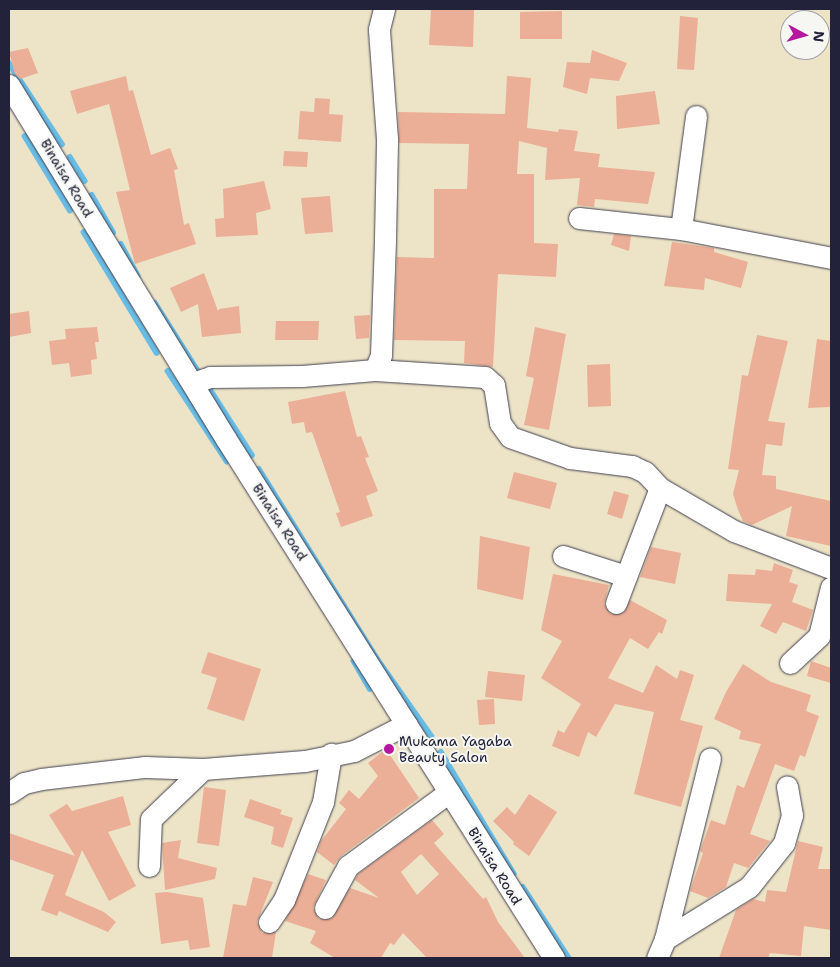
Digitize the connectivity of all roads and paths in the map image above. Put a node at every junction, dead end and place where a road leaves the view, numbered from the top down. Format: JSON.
{"nodes":[{"id":1,"x":384,"y":9,"type":"edge"},
{"id":2,"x":9,"y":85,"type":"edge"},
{"id":3,"x":696,"y":116,"type":"dead end"},
{"id":4,"x":579,"y":218,"type":"dead end"},
{"id":5,"x":681,"y":228,"type":"junction"},
{"id":6,"x":831,"y":258,"type":"edge"},
{"id":7,"x":375,"y":370,"type":"junction"},
{"id":8,"x":192,"y":383,"type":"junction"},
{"id":9,"x":660,"y":488,"type":"junction"},
{"id":10,"x":563,"y":556,"type":"dead end"},
{"id":11,"x":831,"y":568,"type":"edge"},
{"id":12,"x":626,"y":576,"type":"junction"},
{"id":13,"x":831,"y":587,"type":"edge"},
{"id":14,"x":616,"y":603,"type":"dead end"},
{"id":15,"x":790,"y":663,"type":"dead end"},
{"id":16,"x":407,"y":724,"type":"junction"},
{"id":17,"x":331,"y":754,"type":"junction"},
{"id":18,"x":710,"y":759,"type":"dead end"},
{"id":19,"x":203,"y":770,"type":"junction"},
{"id":20,"x":787,"y":786,"type":"dead end"},
{"id":21,"x":449,"y":792,"type":"junction"},
{"id":22,"x":9,"y":793,"type":"edge"},
{"id":23,"x":149,"y":866,"type":"dead end"},
{"id":24,"x":324,"y":908,"type":"dead end"},
{"id":25,"x":269,"y":922,"type":"dead end"},
{"id":26,"x":665,"y":939,"type":"junction"},
{"id":27,"x":554,"y":958,"type":"edge"},
{"id":28,"x":657,"y":958,"type":"edge"}],
"edges":[{"from":1,"to":7,"type":"street"},
{"from":2,"to":8,"type":"street","name":"Binaisa Road"},
{"from":3,"to":5,"type":"street"},
{"from":4,"to":5,"type":"street"},
{"from":5,"to":6,"type":"street"},
{"from":7,"to":8,"type":"street"},
{"from":7,"to":9,"type":"street"},
{"from":8,"to":16,"type":"street","name":"Binaisa Road"},
{"from":9,"to":11,"type":"street"},
{"from":9,"to":12,"type":"street"},
{"from":10,"to":12,"type":"street"},
{"from":12,"to":14,"type":"street"},
{"from":13,"to":15,"type":"street"},
{"from":16,"to":17,"type":"street"},
{"from":16,"to":21,"type":"street","name":"Binaisa Road"},
{"from":17,"to":19,"type":"street"},
{"from":17,"to":25,"type":"street"},
{"from":18,"to":26,"type":"street"},
{"from":19,"to":22,"type":"street"},
{"from":19,"to":23,"type":"street"},
{"from":20,"to":26,"type":"street"},
{"from":21,"to":24,"type":"street"},
{"from":21,"to":27,"type":"street","name":"Binaisa Road"},
{"from":26,"to":28,"type":"street"}]}
